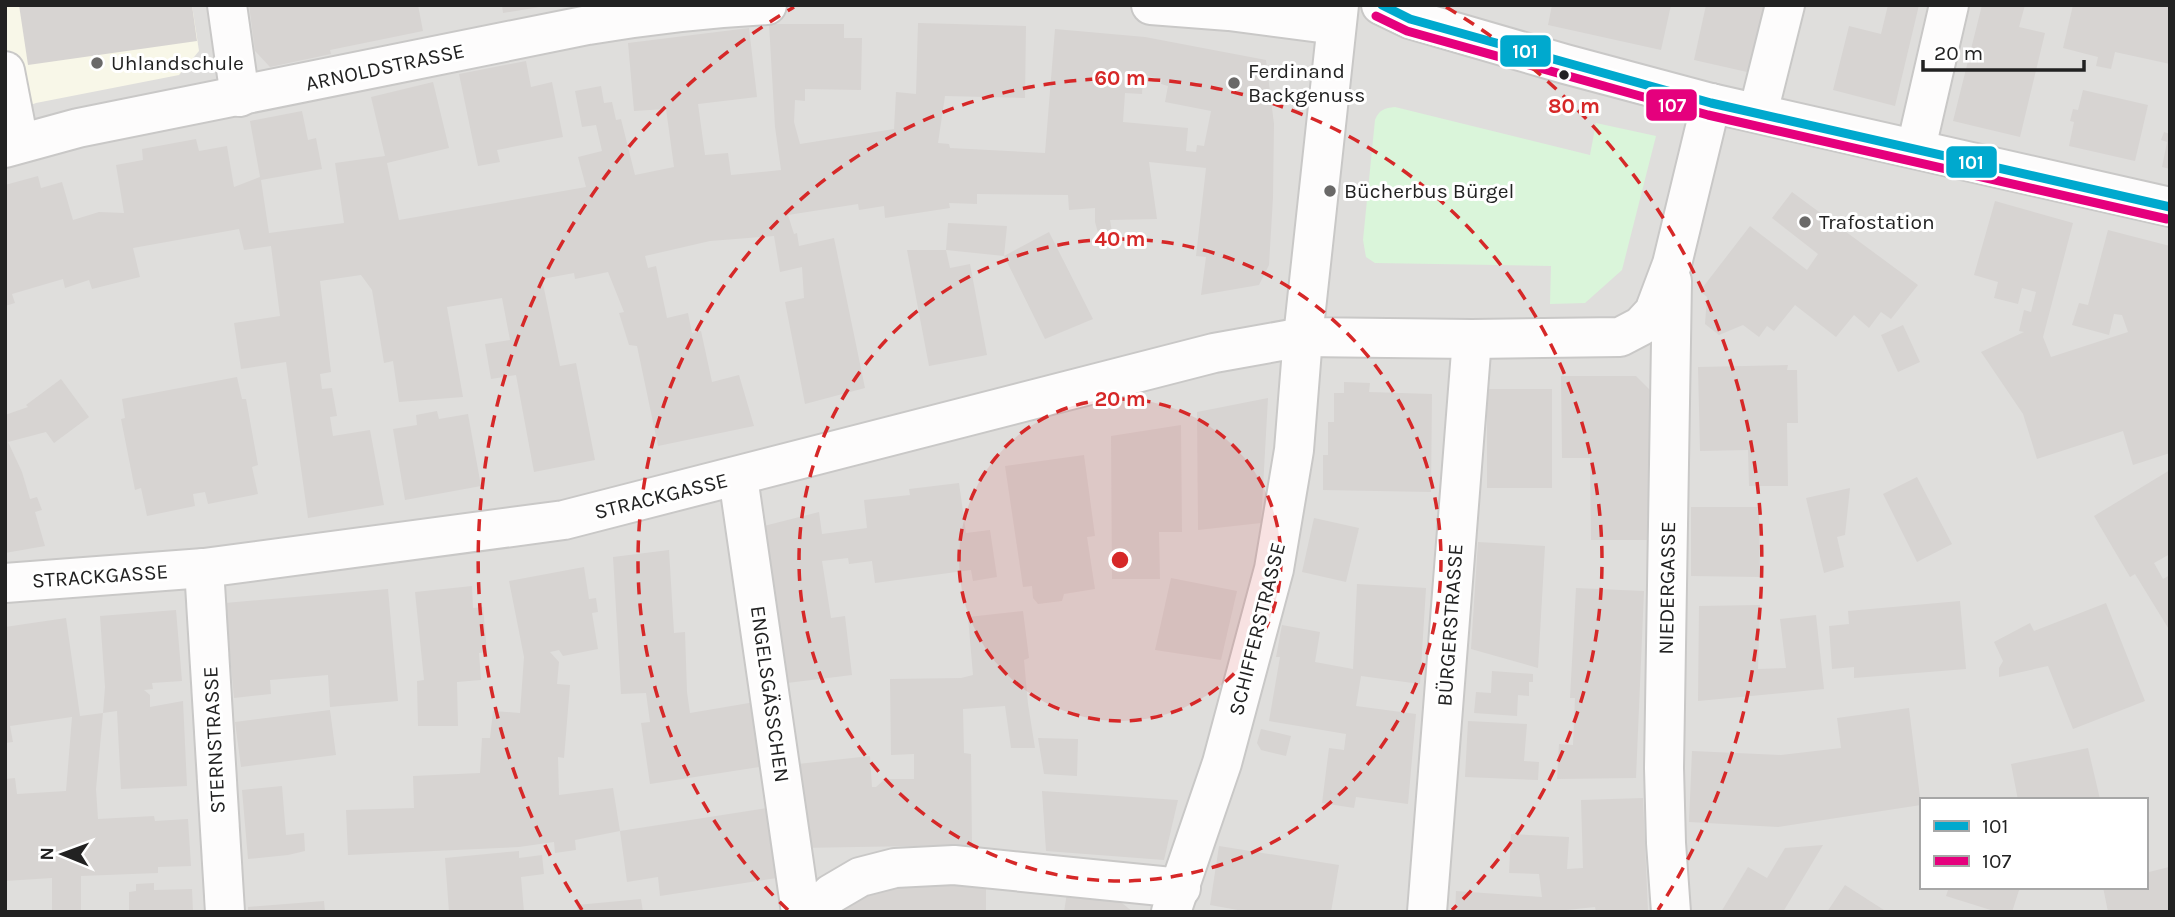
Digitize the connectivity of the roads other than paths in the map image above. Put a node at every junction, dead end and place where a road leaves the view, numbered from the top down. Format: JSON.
{"nodes":[{"id":1,"x":227,"y":5,"type":"edge"},
{"id":2,"x":767,"y":5,"type":"edge"},
{"id":3,"x":1151,"y":5,"type":"edge"},
{"id":4,"x":1381,"y":5,"type":"edge"},
{"id":5,"x":1785,"y":5,"type":"edge"},
{"id":6,"x":1949,"y":5,"type":"edge"},
{"id":7,"x":1338,"y":15,"type":"edge"},
{"id":8,"x":5,"y":71,"type":"edge"},
{"id":9,"x":240,"y":97,"type":"junction"},
{"id":10,"x":1711,"y":103,"type":"junction"},
{"id":11,"x":1758,"y":113,"type":"junction"},
{"id":12,"x":12,"y":146,"type":"edge"},
{"id":13,"x":1916,"y":148,"type":"junction"},
{"id":14,"x":2170,"y":207,"type":"edge"},
{"id":15,"x":1672,"y":264,"type":"junction"},
{"id":16,"x":1303,"y":337,"type":"junction"},
{"id":17,"x":1472,"y":339,"type":"junction"},
{"id":18,"x":738,"y":477,"type":"junction"},
{"id":19,"x":204,"y":569,"type":"junction"},
{"id":20,"x":5,"y":583,"type":"edge"},
{"id":21,"x":1176,"y":900,"type":"edge"},
{"id":22,"x":225,"y":912,"type":"edge"},
{"id":23,"x":801,"y":912,"type":"edge"},
{"id":24,"x":812,"y":912,"type":"edge"},
{"id":25,"x":1427,"y":912,"type":"edge"},
{"id":26,"x":1671,"y":912,"type":"edge"}],
"edges":[{"from":1,"to":9,"type":"street"},
{"from":2,"to":9,"type":"street","name":"ARNOLDSTRASSE"},
{"from":3,"to":7,"type":"street"},
{"from":4,"to":10,"type":"street"},
{"from":5,"to":11,"type":"street"},
{"from":6,"to":13,"type":"street"},
{"from":7,"to":16,"type":"street","name":"SCHIFFERSTRASSE"},
{"from":8,"to":12,"type":"street"},
{"from":9,"to":12,"type":"street","name":"ARNOLDSTRASSE"},
{"from":10,"to":11,"type":"street"},
{"from":10,"to":15,"type":"street"},
{"from":11,"to":13,"type":"street"},
{"from":13,"to":14,"type":"street"},
{"from":15,"to":17,"type":"street","name":"STRACKGASSE"},
{"from":15,"to":26,"type":"street","name":"NIEDERGASSE"},
{"from":16,"to":17,"type":"street","name":"STRACKGASSE"},
{"from":16,"to":18,"type":"street","name":"STRACKGASSE"},
{"from":16,"to":21,"type":"street","name":"SCHIFFERSTRASSE"},
{"from":17,"to":25,"type":"street","name":"BÜRGERSTRASSE"},
{"from":18,"to":19,"type":"street","name":"STRACKGASSE"},
{"from":18,"to":23,"type":"street","name":"ENGELSGÄSSCHEN"},
{"from":19,"to":20,"type":"street","name":"STRACKGASSE"},
{"from":19,"to":22,"type":"street","name":"STERNSTRASSE"},
{"from":21,"to":24,"type":"street"}]}
